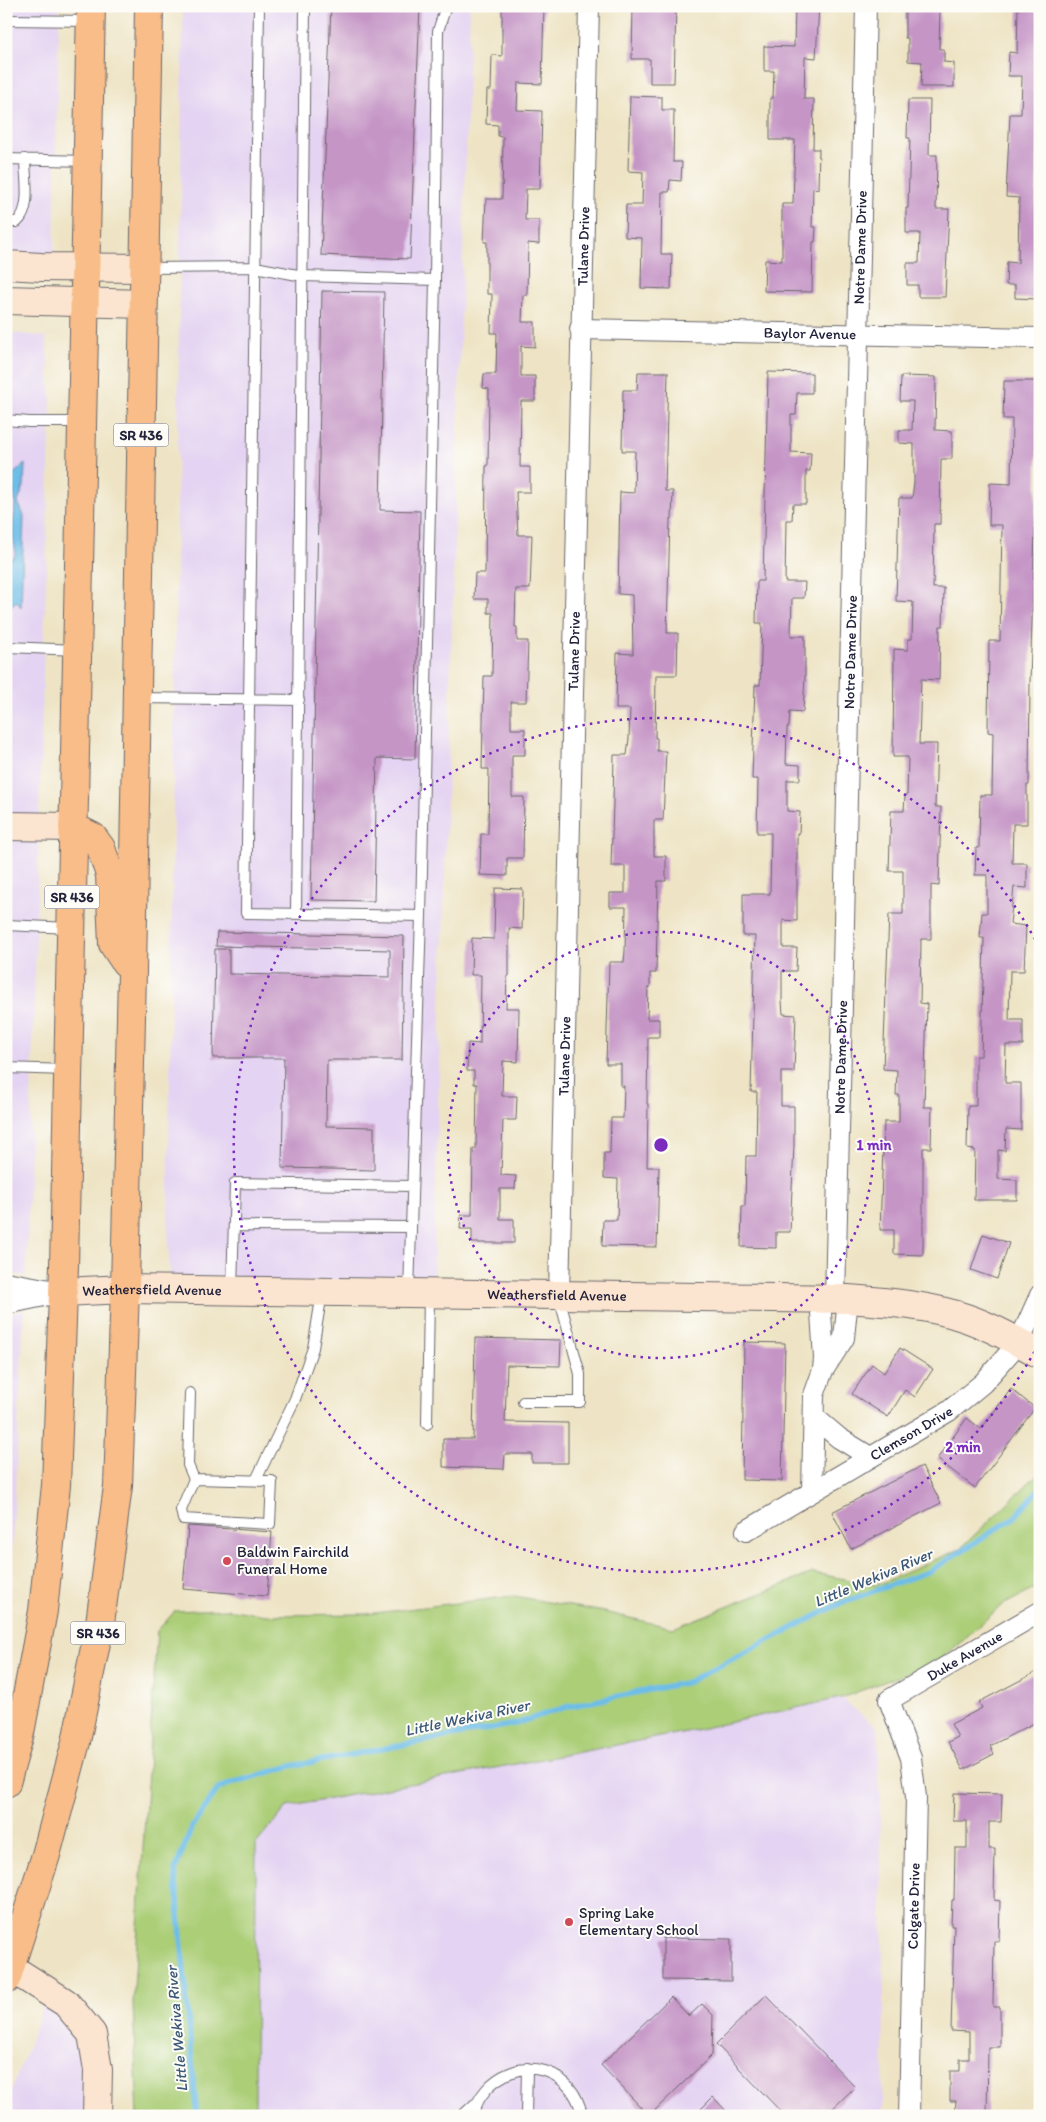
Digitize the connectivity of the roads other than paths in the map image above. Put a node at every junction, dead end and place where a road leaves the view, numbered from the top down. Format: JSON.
{"nodes":[{"id":1,"x":149,"y":6,"type":"edge"},
{"id":2,"x":259,"y":6,"type":"edge"},
{"id":3,"x":305,"y":6,"type":"edge"},
{"id":4,"x":446,"y":6,"type":"edge"},
{"id":5,"x":589,"y":6,"type":"edge"},
{"id":6,"x":866,"y":6,"type":"edge"},
{"id":7,"x":91,"y":14,"type":"edge"},
{"id":8,"x":6,"y":20,"type":"edge"},
{"id":9,"x":6,"y":159,"type":"edge"},
{"id":10,"x":25,"y":159,"type":"junction"},
{"id":11,"x":88,"y":161,"type":"junction"},
{"id":12,"x":6,"y":222,"type":"edge"},
{"id":13,"x":6,"y":265,"type":"edge"},
{"id":14,"x":255,"y":267,"type":"junction"},
{"id":15,"x":86,"y":268,"type":"junction"},
{"id":16,"x":143,"y":268,"type":"junction"},
{"id":17,"x":303,"y":276,"type":"junction"},
{"id":18,"x":435,"y":280,"type":"junction"},
{"id":19,"x":6,"y":300,"type":"edge"},
{"id":20,"x":84,"y":302,"type":"junction"},
{"id":21,"x":143,"y":304,"type":"junction"},
{"id":22,"x":580,"y":329,"type":"junction"},
{"id":23,"x":858,"y":333,"type":"junction"},
{"id":24,"x":1040,"y":338,"type":"edge"},
{"id":25,"x":6,"y":420,"type":"edge"},
{"id":26,"x":82,"y":422,"type":"junction"},
{"id":27,"x":6,"y":643,"type":"edge"},
{"id":28,"x":77,"y":650,"type":"junction"},
{"id":29,"x":136,"y":698,"type":"junction"},
{"id":30,"x":249,"y":699,"type":"junction"},
{"id":31,"x":299,"y":700,"type":"junction"},
{"id":32,"x":6,"y":826,"type":"edge"},
{"id":33,"x":73,"y":827,"type":"junction"},
{"id":34,"x":296,"y":914,"type":"junction"},
{"id":35,"x":421,"y":916,"type":"junction"},
{"id":36,"x":6,"y":925,"type":"edge"},
{"id":37,"x":71,"y":928,"type":"junction"},
{"id":38,"x":132,"y":972,"type":"junction"},
{"id":39,"x":6,"y":1068,"type":"edge"},
{"id":40,"x":68,"y":1070,"type":"junction"},
{"id":41,"x":412,"y":1186,"type":"junction"},
{"id":42,"x":234,"y":1226,"type":"junction"},
{"id":43,"x":411,"y":1227,"type":"junction"},
{"id":44,"x":6,"y":1282,"type":"edge"},
{"id":45,"x":125,"y":1289,"type":"junction"},
{"id":46,"x":232,"y":1290,"type":"junction"},
{"id":47,"x":63,"y":1292,"type":"junction"},
{"id":48,"x":322,"y":1292,"type":"junction"},
{"id":49,"x":419,"y":1293,"type":"junction"},
{"id":50,"x":559,"y":1295,"type":"junction"},
{"id":51,"x":1040,"y":1295,"type":"edge"},
{"id":52,"x":834,"y":1299,"type":"junction"},
{"id":53,"x":6,"y":1304,"type":"edge"},
{"id":54,"x":1029,"y":1348,"type":"edge"},
{"id":55,"x":823,"y":1370,"type":"junction"},
{"id":56,"x":190,"y":1393,"type":"dead end"},
{"id":57,"x":523,"y":1402,"type":"dead end"},
{"id":58,"x":814,"y":1417,"type":"junction"},
{"id":59,"x":427,"y":1424,"type":"dead end"},
{"id":60,"x":870,"y":1457,"type":"junction"},
{"id":61,"x":194,"y":1479,"type":"junction"},
{"id":62,"x":256,"y":1480,"type":"junction"},
{"id":63,"x":812,"y":1492,"type":"junction"},
{"id":64,"x":746,"y":1531,"type":"dead end"},
{"id":65,"x":1040,"y":1612,"type":"edge"},
{"id":66,"x":888,"y":1700,"type":"joint"},
{"id":67,"x":6,"y":1783,"type":"edge"},
{"id":68,"x":8,"y":1970,"type":"edge"},
{"id":69,"x":527,"y":2068,"type":"junction"},
{"id":70,"x":475,"y":2104,"type":"junction"},
{"id":71,"x":97,"y":2116,"type":"edge"},
{"id":72,"x":462,"y":2116,"type":"edge"},
{"id":73,"x":473,"y":2116,"type":"edge"},
{"id":74,"x":526,"y":2116,"type":"edge"},
{"id":75,"x":584,"y":2116,"type":"edge"},
{"id":76,"x":908,"y":2116,"type":"edge"}],
"edges":[{"from":1,"to":16,"type":"main road","number":"SR 436"},
{"from":2,"to":14,"type":"lane"},
{"from":3,"to":17,"type":"lane"},
{"from":4,"to":18,"type":"lane"},
{"from":5,"to":22,"type":"street","name":"Tulane Drive"},
{"from":6,"to":23,"type":"street","name":"Notre Dame Drive"},
{"from":7,"to":8,"type":"lane"},
{"from":7,"to":11,"type":"main road","number":"SR 436"},
{"from":9,"to":10,"type":"lane"},
{"from":10,"to":11,"type":"lane"},
{"from":10,"to":12,"type":"lane"},
{"from":11,"to":15,"type":"main road","number":"SR 436"},
{"from":13,"to":15,"type":"street"},
{"from":14,"to":16,"type":"lane"},
{"from":14,"to":17,"type":"lane"},
{"from":14,"to":30,"type":"lane"},
{"from":15,"to":16,"type":"street"},
{"from":15,"to":20,"type":"main road","number":"SR 436"},
{"from":16,"to":21,"type":"main road","number":"SR 436"},
{"from":17,"to":18,"type":"lane"},
{"from":17,"to":31,"type":"lane"},
{"from":18,"to":35,"type":"lane"},
{"from":19,"to":20,"type":"street"},
{"from":20,"to":21,"type":"street"},
{"from":20,"to":26,"type":"main road","number":"SR 436"},
{"from":21,"to":29,"type":"main road","number":"SR 436"},
{"from":22,"to":23,"type":"street","name":"Baylor Avenue"},
{"from":22,"to":50,"type":"street","name":"Tulane Drive"},
{"from":23,"to":24,"type":"street","name":"Baylor Avenue"},
{"from":23,"to":52,"type":"street","name":"Notre Dame Drive"},
{"from":25,"to":26,"type":"lane"},
{"from":26,"to":28,"type":"main road","number":"SR 436"},
{"from":27,"to":28,"type":"lane"},
{"from":28,"to":33,"type":"main road","number":"SR 436"},
{"from":29,"to":30,"type":"lane"},
{"from":29,"to":38,"type":"main road","number":"SR 436"},
{"from":30,"to":31,"type":"lane"},
{"from":30,"to":34,"type":"lane"},
{"from":31,"to":34,"type":"lane"},
{"from":32,"to":33,"type":"street"},
{"from":33,"to":37,"type":"main road","number":"SR 436"},
{"from":33,"to":38,"type":"main road"},
{"from":34,"to":35,"type":"lane"},
{"from":35,"to":41,"type":"lane"},
{"from":36,"to":37,"type":"lane"},
{"from":37,"to":40,"type":"main road","number":"SR 436"},
{"from":38,"to":45,"type":"main road","number":"SR 436"},
{"from":39,"to":40,"type":"lane"},
{"from":40,"to":47,"type":"main road","number":"SR 436"},
{"from":41,"to":42,"type":"lane"},
{"from":41,"to":43,"type":"lane"},
{"from":42,"to":43,"type":"lane"},
{"from":42,"to":46,"type":"lane"},
{"from":43,"to":49,"type":"lane"},
{"from":44,"to":47,"type":"street","name":"Weathersfield Avenue"},
{"from":45,"to":46,"type":"street","name":"Weathersfield Avenue"},
{"from":45,"to":47,"type":"street","name":"Weathersfield Avenue"},
{"from":45,"to":68,"type":"main road","number":"SR 436"},
{"from":46,"to":48,"type":"street","name":"Weathersfield Avenue"},
{"from":47,"to":53,"type":"street","name":"Weathersfield Avenue"},
{"from":47,"to":67,"type":"main road","number":"SR 436"},
{"from":48,"to":49,"type":"street","name":"Weathersfield Avenue"},
{"from":48,"to":62,"type":"lane"},
{"from":49,"to":50,"type":"street","name":"Weathersfield Avenue"},
{"from":49,"to":59,"type":"lane"},
{"from":50,"to":52,"type":"street","name":"Weathersfield Avenue"},
{"from":50,"to":57,"type":"lane"},
{"from":51,"to":54,"type":"street","name":"Clemson Drive"},
{"from":52,"to":54,"type":"street","name":"Weathersfield Avenue"},
{"from":52,"to":55,"type":"street","name":"Notre Dame Drive"},
{"from":52,"to":55,"type":"street","name":"Notre Dame Drive"},
{"from":54,"to":60,"type":"street","name":"Clemson Drive"},
{"from":55,"to":58,"type":"street","name":"Notre Dame Drive"},
{"from":56,"to":61,"type":"lane"},
{"from":58,"to":60,"type":"street"},
{"from":58,"to":63,"type":"street","name":"Notre Dame Drive"},
{"from":60,"to":63,"type":"street","name":"Clemson Drive"},
{"from":61,"to":62,"type":"lane"},
{"from":61,"to":62,"type":"lane"},
{"from":63,"to":64,"type":"street","name":"Clemson Drive"},
{"from":65,"to":66,"type":"street","name":"Duke Avenue"},
{"from":66,"to":76,"type":"street","name":"Colgate Drive"},
{"from":68,"to":71,"type":"street"},
{"from":69,"to":70,"type":"lane"},
{"from":69,"to":74,"type":"lane"},
{"from":69,"to":75,"type":"lane"},
{"from":70,"to":72,"type":"lane"},
{"from":70,"to":73,"type":"lane"}]}
